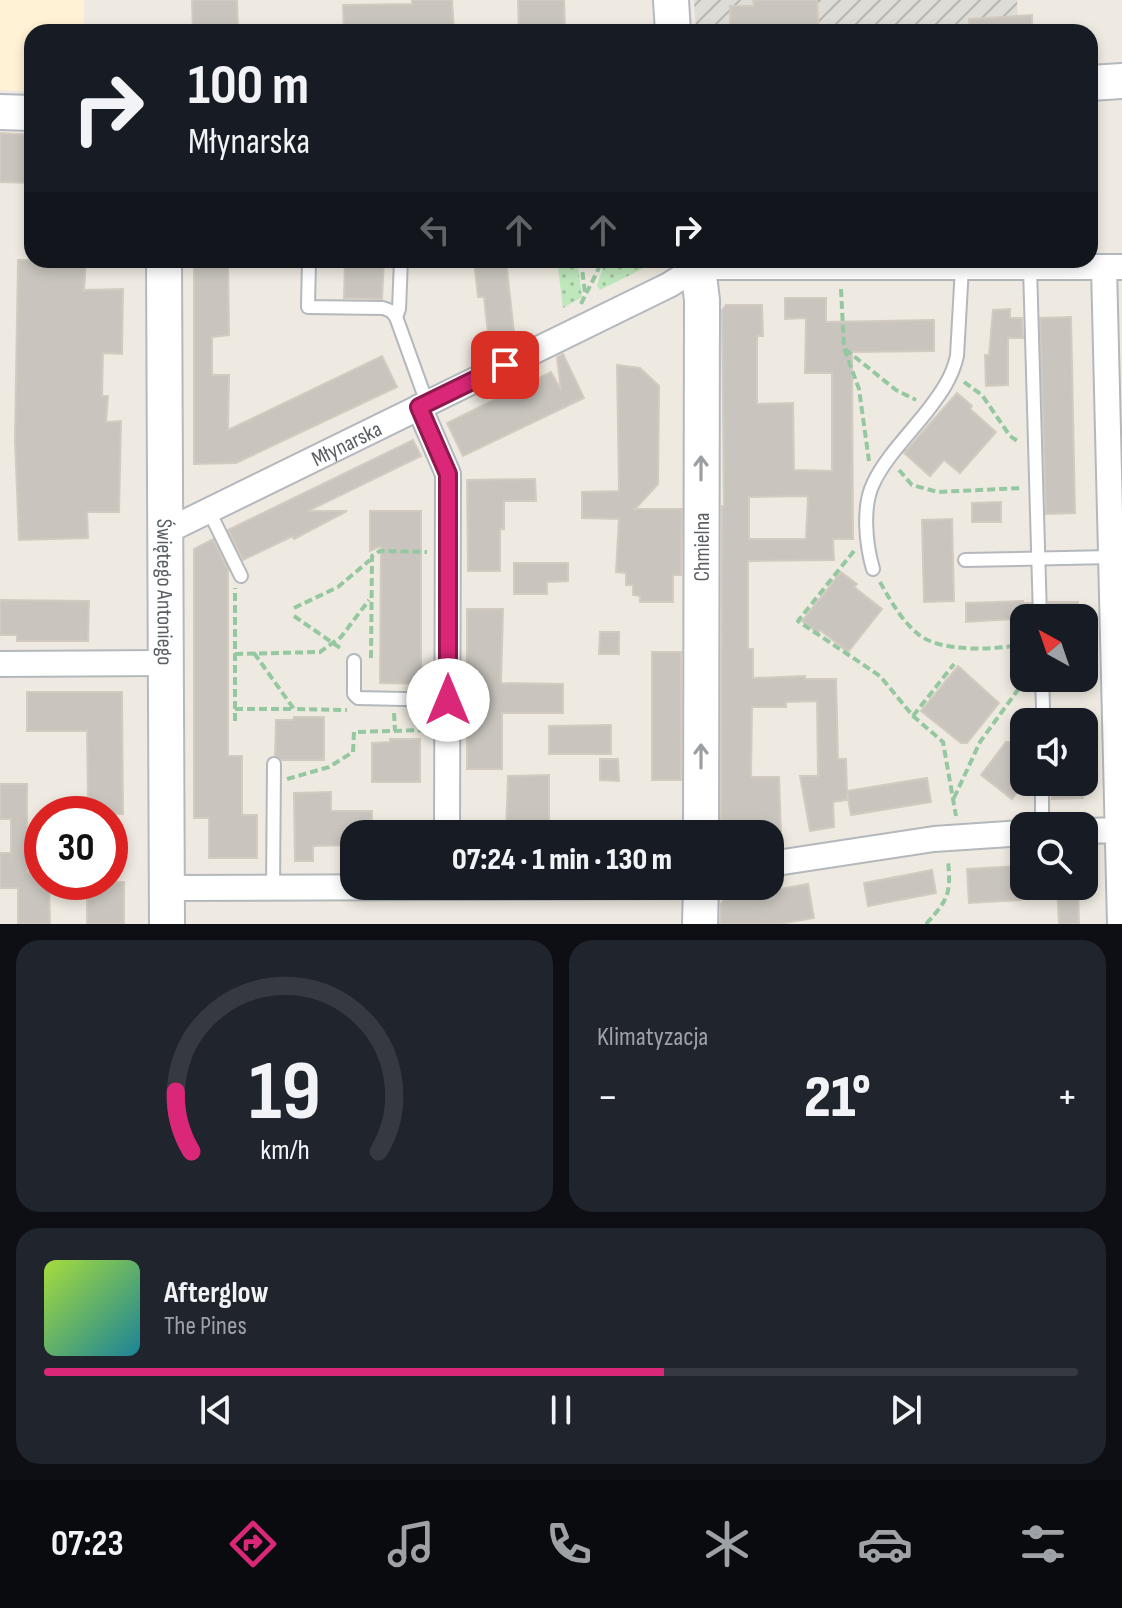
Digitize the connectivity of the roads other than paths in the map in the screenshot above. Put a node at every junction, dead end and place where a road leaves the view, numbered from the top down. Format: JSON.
{"nodes":[{"id":1,"x":671,"y":0,"type":"edge"},
{"id":2,"x":672,"y":24,"type":"edge"},
{"id":3,"x":1122,"y":81,"type":"edge"},
{"id":4,"x":1098,"y":82,"type":"edge"},
{"id":5,"x":0,"y":112,"type":"edge"},
{"id":6,"x":24,"y":113,"type":"edge"},
{"id":7,"x":1113,"y":267,"type":"edge"},
{"id":8,"x":164,"y":268,"type":"edge"},
{"id":9,"x":309,"y":268,"type":"edge"},
{"id":10,"x":401,"y":268,"type":"edge"},
{"id":11,"x":691,"y":268,"type":"edge"},
{"id":12,"x":698,"y":268,"type":"edge"},
{"id":13,"x":962,"y":268,"type":"edge"},
{"id":14,"x":1030,"y":268,"type":"edge"},
{"id":15,"x":396,"y":317,"type":"junction"},
{"id":16,"x":423,"y":405,"type":"junction"},
{"id":17,"x":1115,"y":461,"type":"edge"},
{"id":18,"x":209,"y":511,"type":"junction"},
{"id":19,"x":165,"y":532,"type":"junction"},
{"id":20,"x":1111,"y":557,"type":"junction"},
{"id":21,"x":1038,"y":558,"type":"junction"},
{"id":22,"x":965,"y":560,"type":"dead end"},
{"id":23,"x":873,"y":569,"type":"road end"},
{"id":24,"x":238,"y":570,"type":"road end"},
{"id":25,"x":1040,"y":604,"type":"edge"},
{"id":26,"x":350,"y":656,"type":"road end"},
{"id":27,"x":166,"y":663,"type":"junction"},
{"id":28,"x":0,"y":664,"type":"edge"},
{"id":29,"x":1042,"y":692,"type":"edge"},
{"id":30,"x":448,"y":700,"type":"junction"},
{"id":31,"x":1043,"y":707,"type":"dead end"},
{"id":32,"x":274,"y":764,"type":"dead end"},
{"id":33,"x":447,"y":820,"type":"edge"},
{"id":34,"x":701,"y":820,"type":"edge"},
{"id":35,"x":1120,"y":830,"type":"edge"},
{"id":36,"x":1098,"y":831,"type":"edge"},
{"id":37,"x":1010,"y":833,"type":"edge"},
{"id":38,"x":784,"y":862,"type":"edge"},
{"id":39,"x":166,"y":888,"type":"junction"},
{"id":40,"x":273,"y":888,"type":"junction"},
{"id":41,"x":340,"y":888,"type":"edge"},
{"id":42,"x":701,"y":900,"type":"edge"},
{"id":43,"x":167,"y":924,"type":"edge"},
{"id":44,"x":700,"y":924,"type":"edge"},
{"id":45,"x":1120,"y":924,"type":"edge"}],
"edges":[{"from":1,"to":2,"type":"street"},
{"from":3,"to":4,"type":"street"},
{"from":5,"to":6,"type":"street"},
{"from":7,"to":17,"type":"street"},
{"from":8,"to":19,"type":"street","name":"Świętego Antoniego"},
{"from":9,"to":15,"type":"lane"},
{"from":10,"to":15,"type":"lane"},
{"from":11,"to":16,"type":"street","name":"Młynarska"},
{"from":34,"to":12,"type":"street","name":"Chmielna","one_way":true},
{"from":13,"to":23,"type":"lane"},
{"from":14,"to":21,"type":"lane"},
{"from":15,"to":16,"type":"lane"},
{"from":16,"to":18,"type":"street","name":"Młynarska"},
{"from":16,"to":30,"type":"street"},
{"from":17,"to":20,"type":"street"},
{"from":18,"to":19,"type":"street","name":"Młynarska"},
{"from":18,"to":24,"type":"lane"},
{"from":19,"to":27,"type":"street","name":"Świętego Antoniego"},
{"from":20,"to":21,"type":"lane"},
{"from":20,"to":35,"type":"street"},
{"from":21,"to":22,"type":"lane"},
{"from":21,"to":25,"type":"lane"},
{"from":26,"to":30,"type":"lane"},
{"from":27,"to":28,"type":"street"},
{"from":27,"to":39,"type":"street","name":"Świętego Antoniego"},
{"from":29,"to":31,"type":"lane"},
{"from":30,"to":33,"type":"street"},
{"from":32,"to":40,"type":"lane"},
{"from":35,"to":36,"type":"street"},
{"from":35,"to":45,"type":"street"},
{"from":37,"to":38,"type":"street"},
{"from":39,"to":40,"type":"street"},
{"from":39,"to":43,"type":"street","name":"Świętego Antoniego"},
{"from":40,"to":41,"type":"street"},
{"from":42,"to":44,"type":"street"}]}
